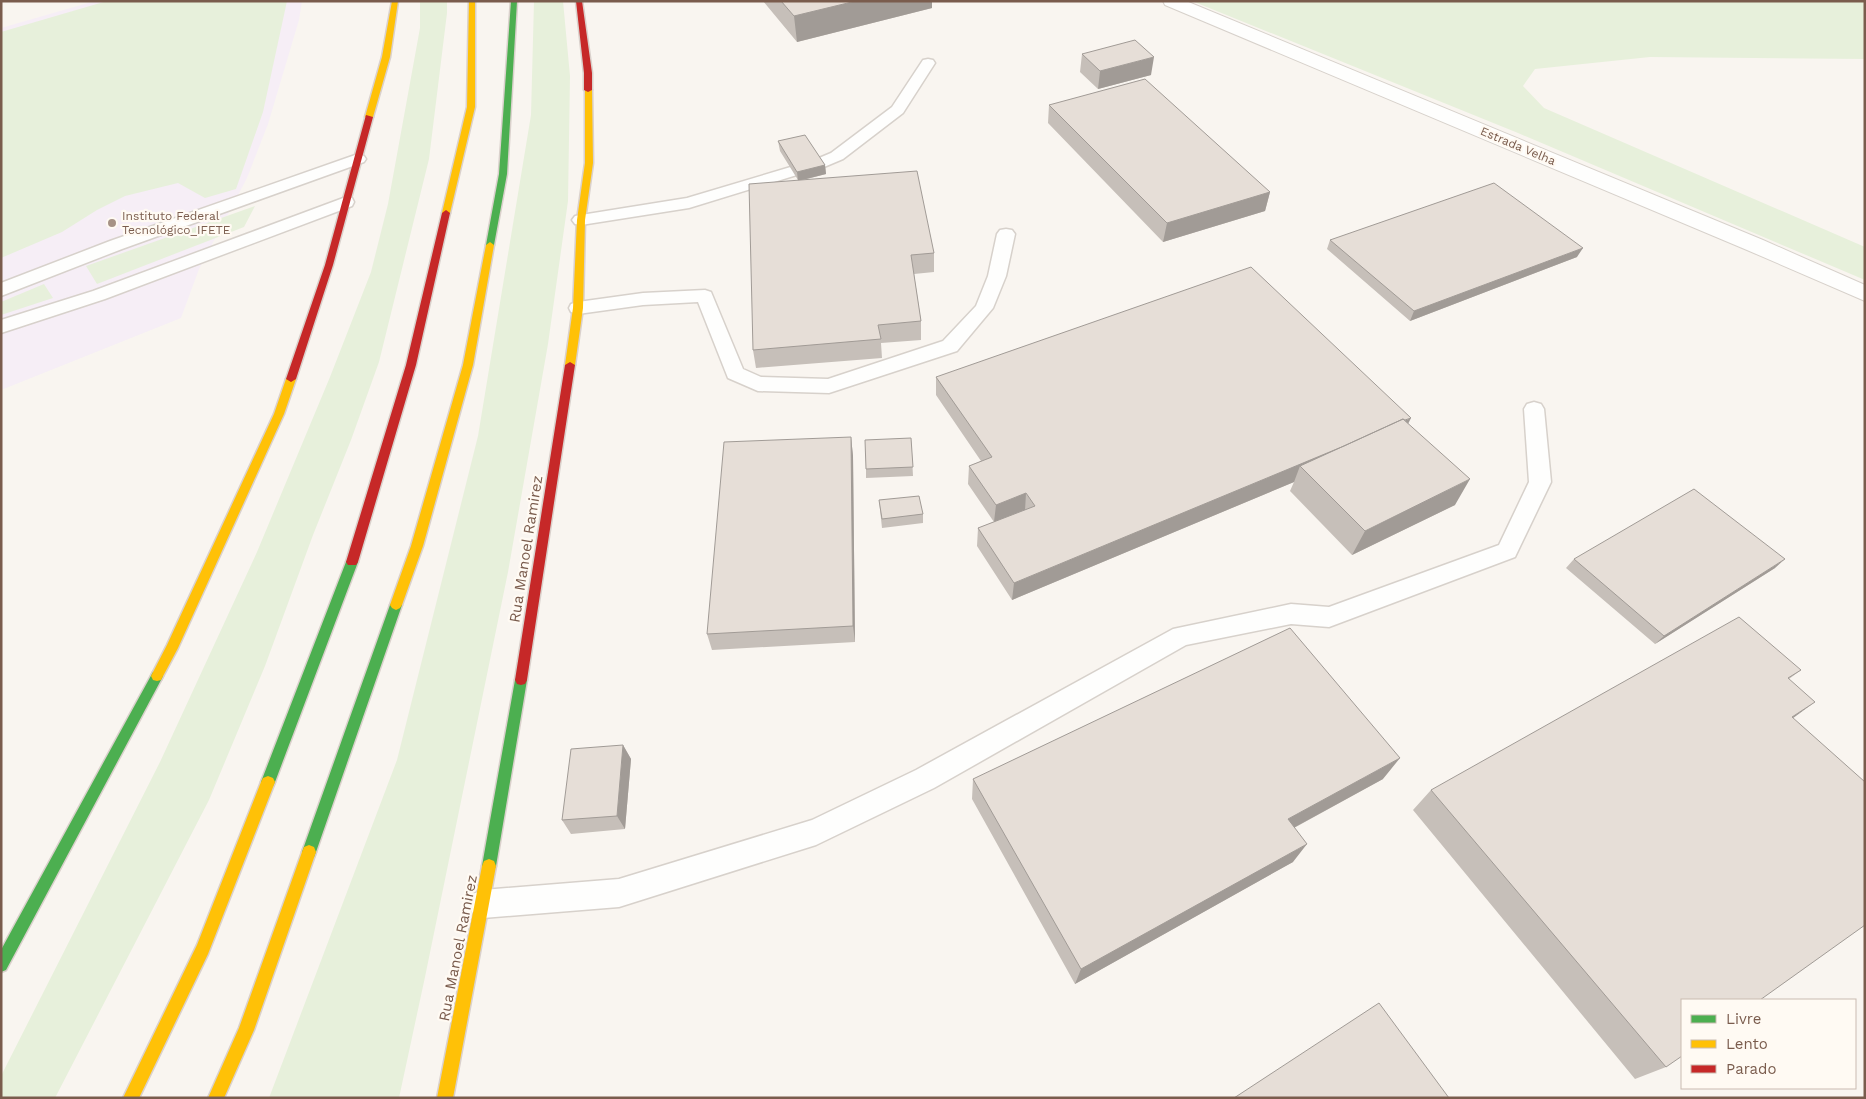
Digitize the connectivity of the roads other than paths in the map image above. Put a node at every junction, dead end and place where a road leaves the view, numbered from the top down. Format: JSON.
{"nodes":[{"id":1,"x":395,"y":1,"type":"edge"},
{"id":2,"x":472,"y":1,"type":"edge"},
{"id":3,"x":514,"y":1,"type":"edge"},
{"id":4,"x":579,"y":1,"type":"edge"},
{"id":5,"x":1171,"y":1,"type":"edge"},
{"id":6,"x":928,"y":63,"type":"dead end"},
{"id":7,"x":358,"y":159,"type":"junction"},
{"id":8,"x":818,"y":164,"type":"edge"},
{"id":9,"x":794,"y":171,"type":"edge"},
{"id":10,"x":346,"y":202,"type":"junction"},
{"id":11,"x":581,"y":220,"type":"junction"},
{"id":12,"x":1006,"y":234,"type":"dead end"},
{"id":13,"x":1,"y":290,"type":"edge"},
{"id":14,"x":1865,"y":294,"type":"edge"},
{"id":15,"x":578,"y":308,"type":"junction"},
{"id":16,"x":1,"y":327,"type":"edge"},
{"id":17,"x":1534,"y":409,"type":"dead end"},
{"id":18,"x":483,"y":904,"type":"junction"},
{"id":19,"x":1,"y":965,"type":"edge"},
{"id":20,"x":131,"y":1098,"type":"edge"},
{"id":21,"x":216,"y":1098,"type":"edge"},
{"id":22,"x":445,"y":1098,"type":"edge"}],
"edges":[{"from":1,"to":7,"type":"main road"},
{"from":2,"to":20,"type":"main road"},
{"from":3,"to":21,"type":"main road"},
{"from":4,"to":11,"type":"main road","name":"Rua Manoel Ramirez"},
{"from":5,"to":14,"type":"street","name":"Estrada Velha"},
{"from":6,"to":8,"type":"lane"},
{"from":7,"to":10,"type":"main road"},
{"from":7,"to":13,"type":"lane"},
{"from":9,"to":11,"type":"lane"},
{"from":10,"to":16,"type":"lane"},
{"from":10,"to":19,"type":"main road"},
{"from":11,"to":15,"type":"main road","name":"Rua Manoel Ramirez"},
{"from":12,"to":15,"type":"lane"},
{"from":15,"to":18,"type":"main road","name":"Rua Manoel Ramirez"},
{"from":17,"to":18,"type":"lane"},
{"from":18,"to":22,"type":"main road","name":"Rua Manoel Ramirez"}]}
